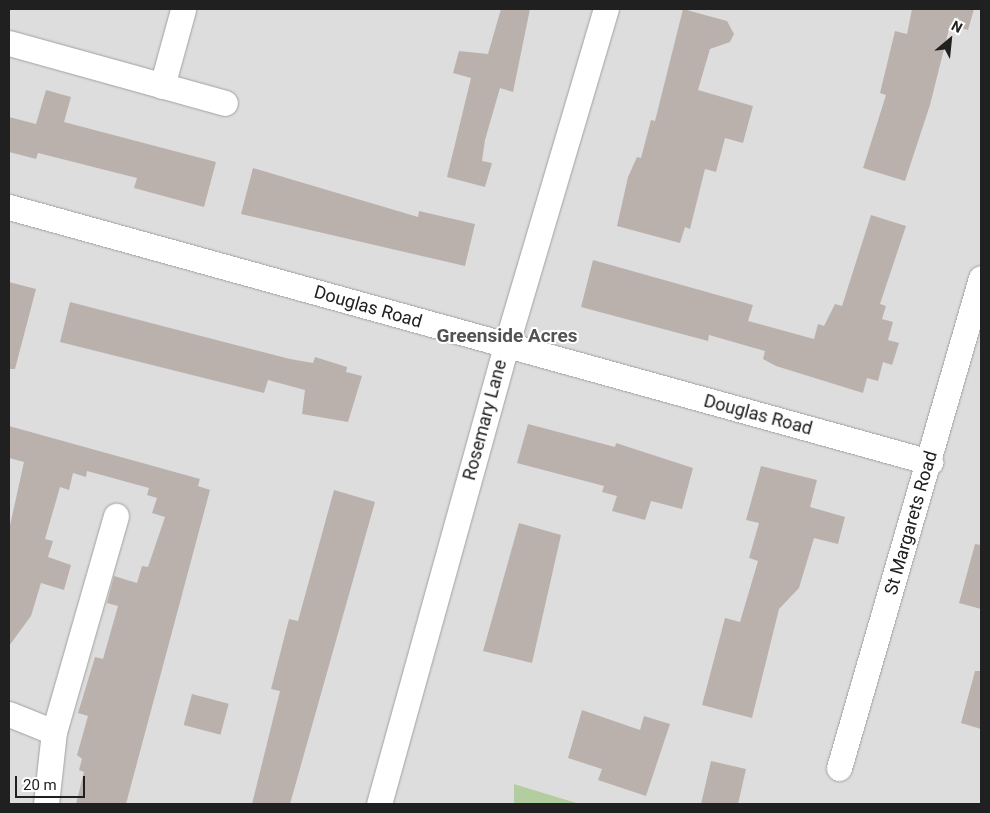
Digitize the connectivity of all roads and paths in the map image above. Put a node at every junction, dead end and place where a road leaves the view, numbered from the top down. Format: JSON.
{"nodes":[{"id":1,"x":606,"y":9,"type":"edge"},
{"id":2,"x":183,"y":10,"type":"edge"},
{"id":3,"x":9,"y":44,"type":"edge"},
{"id":4,"x":162,"y":86,"type":"junction"},
{"id":5,"x":225,"y":103,"type":"dead end"},
{"id":6,"x":9,"y":207,"type":"edge"},
{"id":7,"x":981,"y":278,"type":"edge"},
{"id":8,"x":506,"y":346,"type":"junction"},
{"id":9,"x":930,"y":462,"type":"junction"},
{"id":10,"x":116,"y":516,"type":"dead end"},
{"id":11,"x":9,"y":714,"type":"edge"},
{"id":12,"x":54,"y":732,"type":"junction"},
{"id":13,"x":839,"y":768,"type":"dead end"},
{"id":14,"x":46,"y":804,"type":"edge"},
{"id":15,"x":379,"y":804,"type":"edge"}],
"edges":[{"from":1,"to":8,"type":"street","name":"Rosemary Lane"},
{"from":2,"to":4,"type":"street"},
{"from":3,"to":4,"type":"street"},
{"from":4,"to":5,"type":"street"},
{"from":6,"to":8,"type":"street","name":"Douglas Road"},
{"from":7,"to":9,"type":"street","name":"St Margarets Road"},
{"from":8,"to":9,"type":"street","name":"Douglas Road"},
{"from":8,"to":15,"type":"street","name":"Rosemary Lane"},
{"from":9,"to":13,"type":"street","name":"St Margarets Road"},
{"from":10,"to":12,"type":"street"},
{"from":11,"to":12,"type":"street"},
{"from":12,"to":14,"type":"street"}]}
